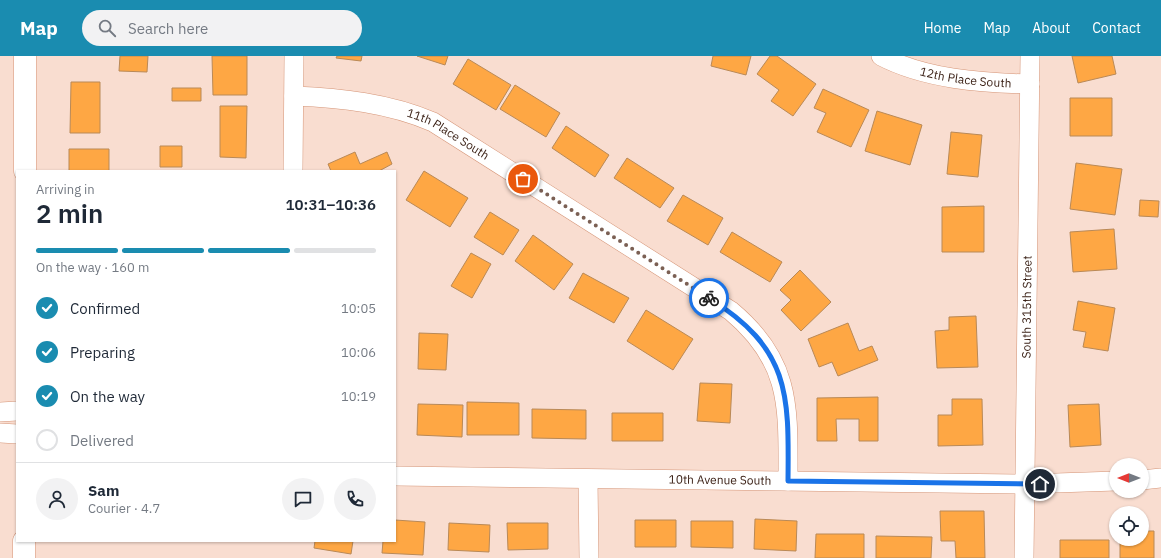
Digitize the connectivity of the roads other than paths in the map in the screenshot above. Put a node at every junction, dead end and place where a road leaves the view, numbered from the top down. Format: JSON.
{"nodes":[{"id":1,"x":25,"y":56,"type":"edge"},
{"id":2,"x":294,"y":56,"type":"edge"},
{"id":3,"x":881,"y":56,"type":"edge"},
{"id":4,"x":1030,"y":56,"type":"edge"},
{"id":5,"x":1030,"y":84,"type":"junction"},
{"id":6,"x":294,"y":96,"type":"junction"},
{"id":7,"x":25,"y":170,"type":"edge"},
{"id":8,"x":293,"y":170,"type":"edge"},
{"id":9,"x":0,"y":412,"type":"edge"},
{"id":10,"x":16,"y":412,"type":"edge"},
{"id":11,"x":0,"y":433,"type":"edge"},
{"id":12,"x":16,"y":434,"type":"edge"},
{"id":13,"x":396,"y":476,"type":"edge"},
{"id":14,"x":1161,"y":478,"type":"edge"},
{"id":15,"x":588,"y":479,"type":"junction"},
{"id":16,"x":1149,"y":479,"type":"edge"},
{"id":17,"x":788,"y":481,"type":"junction"},
{"id":18,"x":1109,"y":482,"type":"edge"},
{"id":19,"x":1026,"y":484,"type":"junction"},
{"id":20,"x":24,"y":542,"type":"edge"},
{"id":21,"x":24,"y":558,"type":"edge"},
{"id":22,"x":589,"y":558,"type":"edge"},
{"id":23,"x":1024,"y":558,"type":"edge"}],
"edges":[{"from":1,"to":7,"type":"street"},
{"from":2,"to":6,"type":"street"},
{"from":3,"to":5,"type":"street","name":"12th Place South"},
{"from":4,"to":5,"type":"street","name":"South 315th Street"},
{"from":5,"to":19,"type":"street","name":"South 315th Street"},
{"from":6,"to":8,"type":"street"},
{"from":6,"to":17,"type":"street","name":"11th Place South"},
{"from":9,"to":10,"type":"street"},
{"from":11,"to":12,"type":"street"},
{"from":13,"to":15,"type":"street","name":"10th Avenue South"},
{"from":14,"to":16,"type":"street"},
{"from":15,"to":17,"type":"street","name":"10th Avenue South"},
{"from":15,"to":22,"type":"street"},
{"from":17,"to":19,"type":"street","name":"10th Avenue South"},
{"from":18,"to":19,"type":"street","name":"10th Avenue South"},
{"from":19,"to":23,"type":"street","name":"South 315th Street"},
{"from":20,"to":21,"type":"street"}]}
